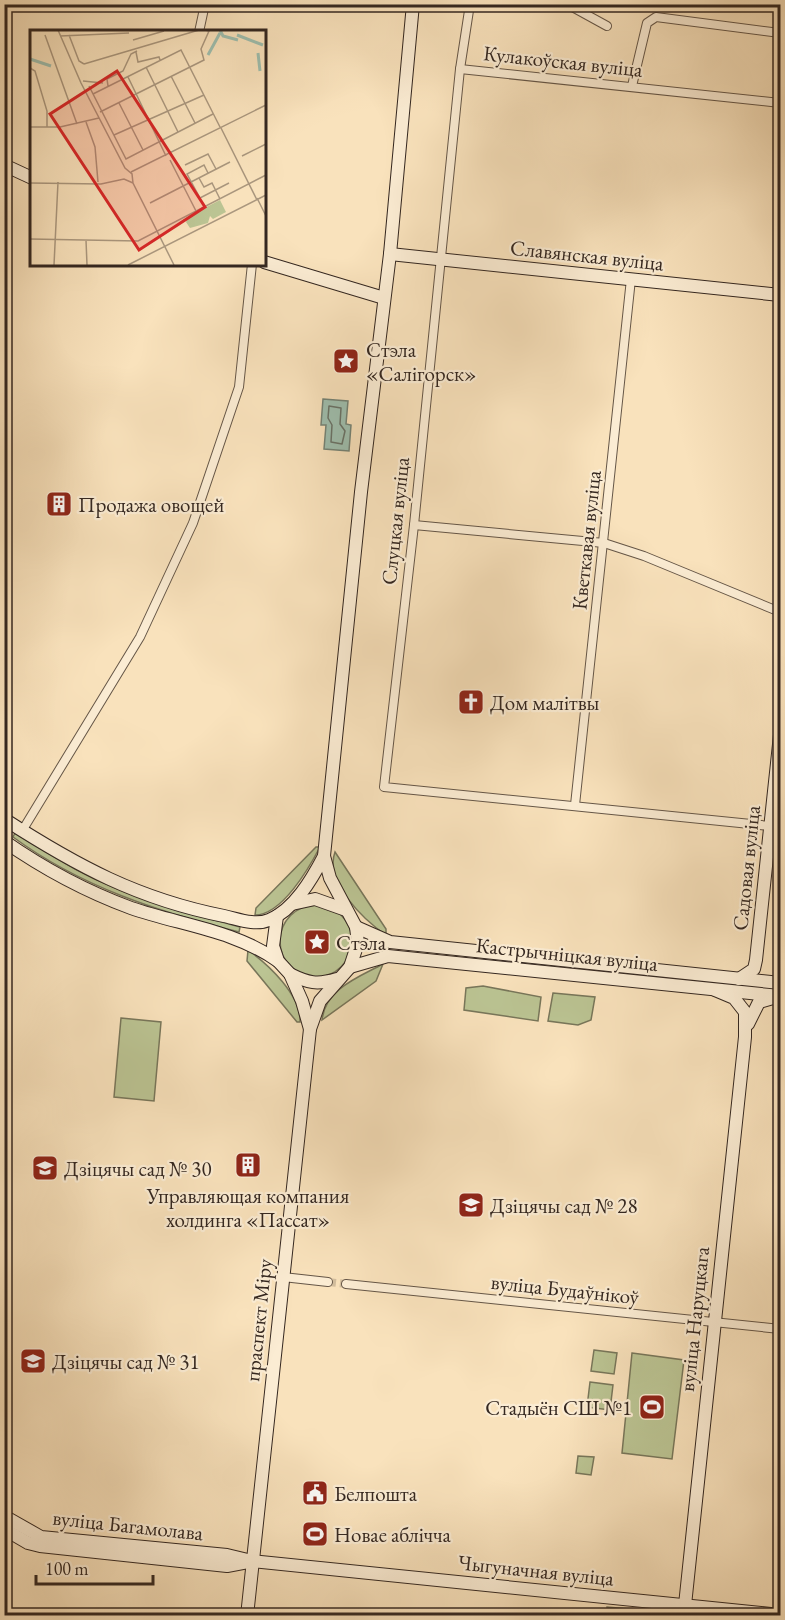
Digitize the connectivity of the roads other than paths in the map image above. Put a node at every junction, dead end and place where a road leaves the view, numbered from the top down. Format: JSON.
{"nodes":[{"id":1,"x":206,"y":4,"type":"edge"},
{"id":2,"x":413,"y":4,"type":"edge"},
{"id":3,"x":470,"y":4,"type":"edge"},
{"id":4,"x":567,"y":4,"type":"edge"},
{"id":5,"x":607,"y":26,"type":"dead end"},
{"id":6,"x":200,"y":30,"type":"edge"},
{"id":7,"x":780,"y":33,"type":"edge"},
{"id":8,"x":460,"y":65,"type":"junction"},
{"id":9,"x":633,"y":83,"type":"junction"},
{"id":10,"x":780,"y":103,"type":"edge"},
{"id":11,"x":4,"y":165,"type":"edge"},
{"id":12,"x":30,"y":177,"type":"edge"},
{"id":13,"x":390,"y":254,"type":"junction"},
{"id":14,"x":440,"y":259,"type":"junction"},
{"id":15,"x":266,"y":263,"type":"edge"},
{"id":16,"x":252,"y":266,"type":"edge"},
{"id":17,"x":631,"y":279,"type":"junction"},
{"id":18,"x":780,"y":296,"type":"edge"},
{"id":19,"x":384,"y":298,"type":"junction"},
{"id":20,"x":414,"y":525,"type":"junction"},
{"id":21,"x":604,"y":543,"type":"junction"},
{"id":22,"x":780,"y":612,"type":"edge"},
{"id":23,"x":780,"y":735,"type":"edge"},
{"id":24,"x":575,"y":805,"type":"junction"},
{"id":25,"x":4,"y":819,"type":"edge"},
{"id":26,"x":775,"y":827,"type":"edge"},
{"id":27,"x":22,"y":831,"type":"junction"},
{"id":28,"x":4,"y":841,"type":"edge"},
{"id":29,"x":324,"y":856,"type":"junction"},
{"id":30,"x":292,"y":904,"type":"junction"},
{"id":31,"x":346,"y":910,"type":"junction"},
{"id":32,"x":277,"y":916,"type":"junction"},
{"id":33,"x":356,"y":927,"type":"junction"},
{"id":34,"x":278,"y":961,"type":"junction"},
{"id":35,"x":350,"y":967,"type":"junction"},
{"id":36,"x":754,"y":969,"type":"junction"},
{"id":37,"x":290,"y":974,"type":"junction"},
{"id":38,"x":337,"y":979,"type":"junction"},
{"id":39,"x":739,"y":979,"type":"junction"},
{"id":40,"x":774,"y":982,"type":"edge"},
{"id":41,"x":716,"y":990,"type":"junction"},
{"id":42,"x":780,"y":996,"type":"edge"},
{"id":43,"x":310,"y":1029,"type":"junction"},
{"id":44,"x":745,"y":1037,"type":"junction"},
{"id":45,"x":283,"y":1277,"type":"junction"},
{"id":46,"x":328,"y":1282,"type":"tunnel mouth"},
{"id":47,"x":346,"y":1284,"type":"tunnel mouth"},
{"id":48,"x":714,"y":1322,"type":"junction"},
{"id":49,"x":780,"y":1329,"type":"edge"},
{"id":50,"x":4,"y":1516,"type":"edge"},
{"id":51,"x":4,"y":1529,"type":"edge"},
{"id":52,"x":77,"y":1544,"type":"junction"},
{"id":53,"x":252,"y":1561,"type":"junction"},
{"id":54,"x":685,"y":1605,"type":"junction"},
{"id":55,"x":780,"y":1615,"type":"edge"},
{"id":56,"x":247,"y":1616,"type":"edge"}],
"edges":[{"from":1,"to":6,"type":"street"},
{"from":2,"to":13,"type":"main road"},
{"from":3,"to":8,"type":"street"},
{"from":4,"to":5,"type":"street"},
{"from":7,"to":9,"type":"street"},
{"from":8,"to":9,"type":"street","name":"Кулакоўская вуліца"},
{"from":8,"to":14,"type":"street","name":"Кулакоўская вуліца"},
{"from":9,"to":10,"type":"street","name":"Кулакоўская вуліца"},
{"from":11,"to":12,"type":"main road"},
{"from":13,"to":14,"type":"main road","name":"Славянская вуліца"},
{"from":13,"to":19,"type":"main road"},
{"from":14,"to":17,"type":"main road","name":"Славянская вуліца"},
{"from":14,"to":20,"type":"street","name":"Слуцкая вуліца"},
{"from":15,"to":19,"type":"main road"},
{"from":16,"to":27,"type":"street"},
{"from":17,"to":18,"type":"main road","name":"Славянская вуліца"},
{"from":17,"to":21,"type":"street","name":"Кветкавая вуліца"},
{"from":19,"to":29,"type":"main road"},
{"from":20,"to":21,"type":"street"},
{"from":20,"to":24,"type":"street","name":"Слуцкая вуліца"},
{"from":21,"to":22,"type":"street"},
{"from":21,"to":24,"type":"street","name":"Кветкавая вуліца"},
{"from":23,"to":26,"type":"main road","name":"Садовая вуліца"},
{"from":24,"to":26,"type":"street"},
{"from":25,"to":27,"type":"main road"},
{"from":26,"to":36,"type":"main road","name":"Садовая вуліца"},
{"from":27,"to":32,"type":"main road"},
{"from":28,"to":34,"type":"main road"},
{"from":29,"to":30,"type":"main road"},
{"from":29,"to":31,"type":"main road"},
{"from":30,"to":31,"type":"main road"},
{"from":30,"to":32,"type":"main road"},
{"from":31,"to":33,"type":"main road"},
{"from":32,"to":34,"type":"main road"},
{"from":33,"to":35,"type":"main road"},
{"from":33,"to":39,"type":"main road","name":"Кастрычніцкая вуліца"},
{"from":34,"to":37,"type":"main road"},
{"from":35,"to":38,"type":"main road"},
{"from":35,"to":41,"type":"main road","name":"Кастрычніцкая вуліца"},
{"from":36,"to":39,"type":"main road"},
{"from":36,"to":40,"type":"main road"},
{"from":37,"to":38,"type":"main road"},
{"from":37,"to":43,"type":"main road"},
{"from":38,"to":43,"type":"main road"},
{"from":39,"to":40,"type":"main road","name":"Кастрычніцкая вуліца"},
{"from":41,"to":42,"type":"main road","name":"Кастрычніцкая вуліца"},
{"from":41,"to":44,"type":"main road"},
{"from":42,"to":44,"type":"main road"},
{"from":43,"to":45,"type":"main road","name":"праспект Міру"},
{"from":44,"to":48,"type":"main road","name":"вуліца Наруцкага"},
{"from":45,"to":46,"type":"street"},
{"from":45,"to":53,"type":"main road","name":"праспект Міру"},
{"from":47,"to":48,"type":"street","name":"вуліца Будаўнікоў"},
{"from":48,"to":49,"type":"street","name":"вуліца Будаўнікоў"},
{"from":48,"to":54,"type":"main road","name":"вуліца Наруцкага"},
{"from":50,"to":52,"type":"main road","name":"вуліца Багамолава"},
{"from":51,"to":52,"type":"main road","name":"вуліца Багамолава"},
{"from":52,"to":53,"type":"main road","name":"вуліца Багамолава"},
{"from":52,"to":53,"type":"main road","name":"вуліца Багамолава"},
{"from":53,"to":54,"type":"main road","name":"Чыгуначная вуліца"},
{"from":53,"to":56,"type":"main road","name":"праспект Міру"},
{"from":54,"to":55,"type":"main road","name":"Чыгуначная вуліца"}]}
